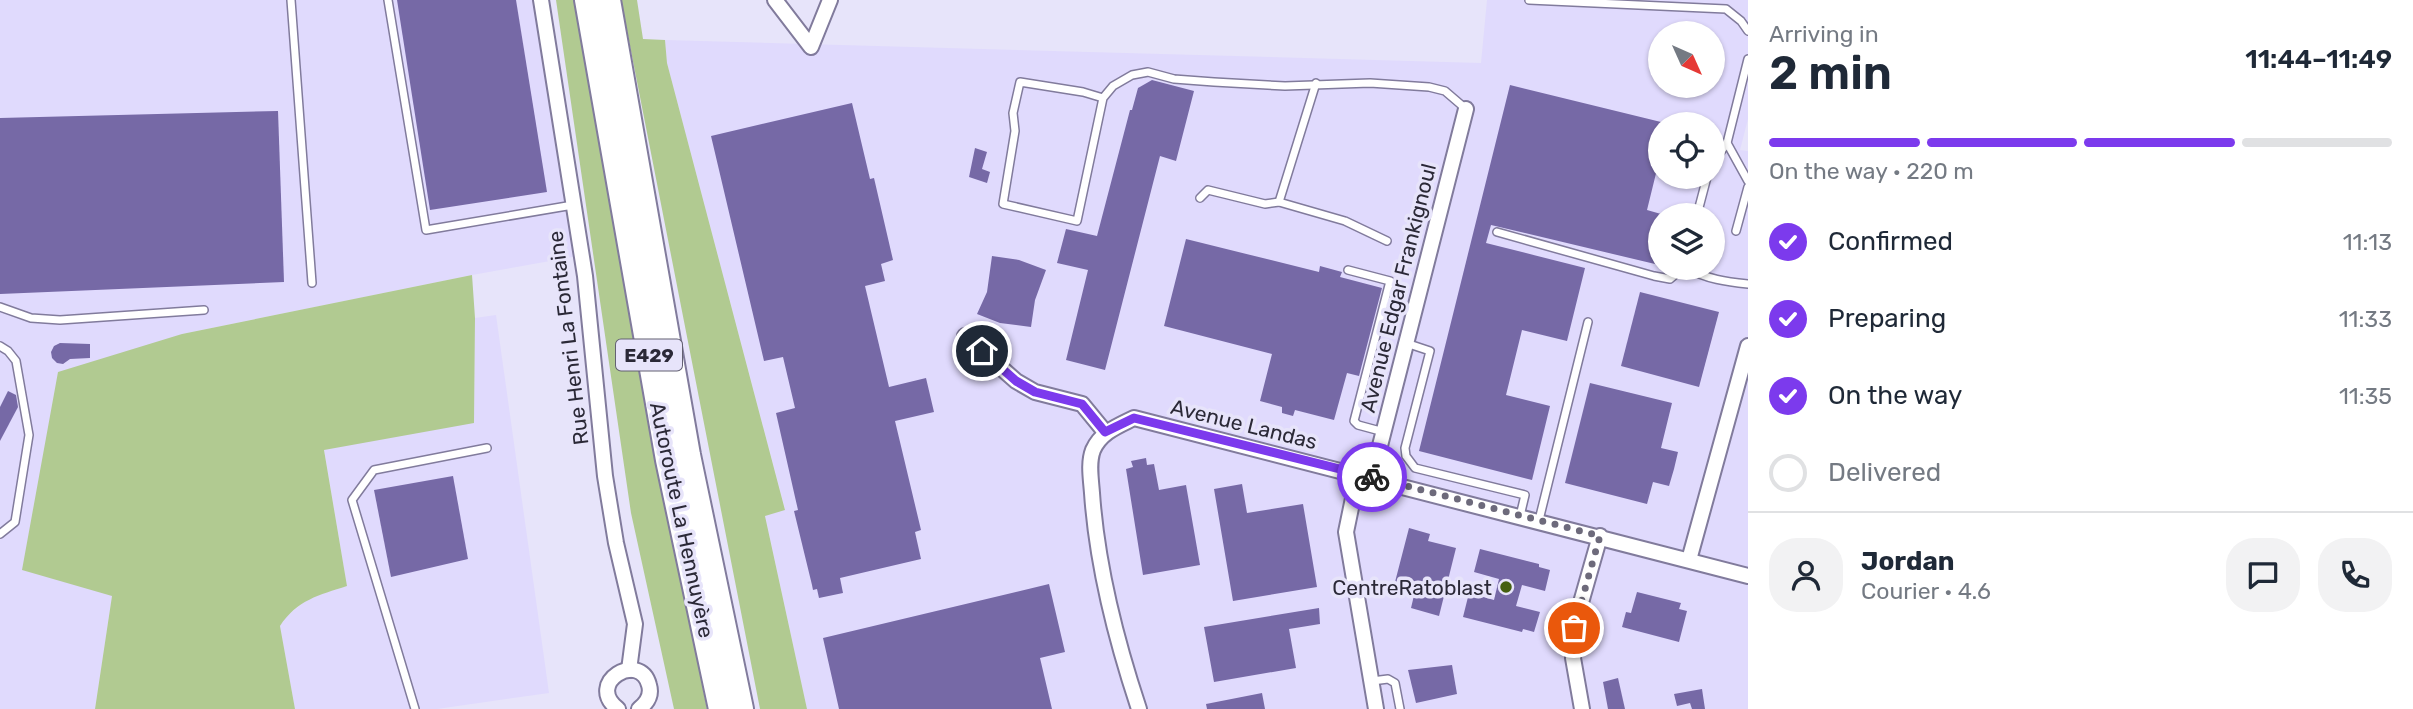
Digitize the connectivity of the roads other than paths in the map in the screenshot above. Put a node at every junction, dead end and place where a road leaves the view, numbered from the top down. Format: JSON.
{"nodes":[{"id":1,"x":291,"y":0,"type":"edge"},
{"id":2,"x":388,"y":0,"type":"edge"},
{"id":3,"x":541,"y":0,"type":"edge"},
{"id":4,"x":587,"y":0,"type":"edge"},
{"id":5,"x":608,"y":0,"type":"edge"},
{"id":6,"x":775,"y":0,"type":"edge"},
{"id":7,"x":830,"y":0,"type":"edge"},
{"id":8,"x":1529,"y":0,"type":"edge"},
{"id":9,"x":1748,"y":31,"type":"edge"},
{"id":10,"x":1748,"y":59,"type":"edge"},
{"id":11,"x":1316,"y":83,"type":"junction"},
{"id":12,"x":1103,"y":98,"type":"junction"},
{"id":13,"x":1465,"y":109,"type":"joint"},
{"id":14,"x":1727,"y":143,"type":"junction"},
{"id":15,"x":1725,"y":146,"type":"edge"},
{"id":16,"x":1748,"y":181,"type":"edge"},
{"id":17,"x":1748,"y":187,"type":"edge"},
{"id":18,"x":1200,"y":198,"type":"dead end"},
{"id":19,"x":1279,"y":202,"type":"junction"},
{"id":20,"x":573,"y":205,"type":"junction"},
{"id":21,"x":1736,"y":231,"type":"dead end"},
{"id":22,"x":1497,"y":232,"type":"dead end"},
{"id":23,"x":1387,"y":241,"type":"dead end"},
{"id":24,"x":1348,"y":270,"type":"dead end"},
{"id":25,"x":1648,"y":274,"type":"edge"},
{"id":26,"x":1723,"y":280,"type":"edge"},
{"id":27,"x":312,"y":283,"type":"dead end"},
{"id":28,"x":1748,"y":285,"type":"edge"},
{"id":29,"x":0,"y":307,"type":"edge"},
{"id":30,"x":204,"y":310,"type":"dead end"},
{"id":31,"x":1588,"y":322,"type":"dead end"},
{"id":32,"x":965,"y":336,"type":"dead end"},
{"id":33,"x":1406,"y":343,"type":"junction"},
{"id":34,"x":0,"y":346,"type":"edge"},
{"id":35,"x":1748,"y":346,"type":"edge"},
{"id":36,"x":1105,"y":432,"type":"junction"},
{"id":37,"x":1384,"y":432,"type":"junction"},
{"id":38,"x":487,"y":448,"type":"dead end"},
{"id":39,"x":1365,"y":475,"type":"junction"},
{"id":40,"x":1520,"y":516,"type":"junction"},
{"id":41,"x":1539,"y":520,"type":"junction"},
{"id":42,"x":0,"y":534,"type":"edge"},
{"id":43,"x":1600,"y":536,"type":"junction"},
{"id":44,"x":1689,"y":560,"type":"junction"},
{"id":45,"x":1748,"y":576,"type":"edge"},
{"id":46,"x":629,"y":670,"type":"junction"},
{"id":47,"x":1372,"y":681,"type":"junction"},
{"id":48,"x":648,"y":705,"type":"edge"},
{"id":49,"x":611,"y":707,"type":"edge"},
{"id":50,"x":415,"y":709,"type":"edge"},
{"id":51,"x":721,"y":709,"type":"edge"},
{"id":52,"x":741,"y":709,"type":"edge"},
{"id":53,"x":1139,"y":709,"type":"edge"},
{"id":54,"x":1377,"y":709,"type":"edge"},
{"id":55,"x":1400,"y":709,"type":"edge"},
{"id":56,"x":1582,"y":709,"type":"edge"}],
"edges":[{"from":1,"to":27,"type":"lane"},
{"from":2,"to":20,"type":"lane"},
{"from":3,"to":20,"type":"street","name":"Rue Henri La Fontaine"},
{"from":4,"to":51,"type":"highway","name":"Autoroute La Hennuyère","number":"E429"},
{"from":5,"to":52,"type":"highway","name":"Autoroute La Hennuyère","number":"E429"},
{"from":6,"to":7,"type":"street"},
{"from":8,"to":9,"type":"lane"},
{"from":10,"to":14,"type":"lane"},
{"from":11,"to":12,"type":"lane"},
{"from":11,"to":13,"type":"lane"},
{"from":11,"to":19,"type":"lane"},
{"from":12,"to":12,"type":"lane"},
{"from":13,"to":33,"type":"street","name":"Avenue Edgar Frankignoul"},
{"from":14,"to":15,"type":"lane"},
{"from":14,"to":16,"type":"lane"},
{"from":17,"to":21,"type":"lane"},
{"from":18,"to":19,"type":"lane"},
{"from":19,"to":23,"type":"lane"},
{"from":20,"to":46,"type":"street","name":"Rue Henri La Fontaine"},
{"from":22,"to":25,"type":"lane"},
{"from":24,"to":37,"type":"lane"},
{"from":26,"to":28,"type":"lane"},
{"from":29,"to":30,"type":"lane"},
{"from":31,"to":41,"type":"lane"},
{"from":32,"to":36,"type":"street"},
{"from":33,"to":37,"type":"street","name":"Avenue Edgar Frankignoul"},
{"from":33,"to":40,"type":"lane"},
{"from":34,"to":42,"type":"lane"},
{"from":35,"to":44,"type":"street"},
{"from":36,"to":39,"type":"street","name":"Avenue Landas"},
{"from":36,"to":53,"type":"street"},
{"from":37,"to":39,"type":"street","name":"Avenue Edgar Frankignoul"},
{"from":38,"to":50,"type":"lane"},
{"from":39,"to":40,"type":"street","name":"Avenue Landas"},
{"from":39,"to":47,"type":"street","name":"Avenue Edgar Frankignoul"},
{"from":40,"to":41,"type":"street","name":"Avenue Landas"},
{"from":41,"to":43,"type":"street","name":"Avenue Landas"},
{"from":43,"to":44,"type":"street","name":"Avenue Landas"},
{"from":43,"to":56,"type":"street"},
{"from":44,"to":45,"type":"street","name":"Avenue Landas"},
{"from":46,"to":48,"type":"street"},
{"from":46,"to":49,"type":"street"},
{"from":47,"to":54,"type":"street","name":"Avenue Edgar Frankignoul"},
{"from":47,"to":55,"type":"lane"}]}
